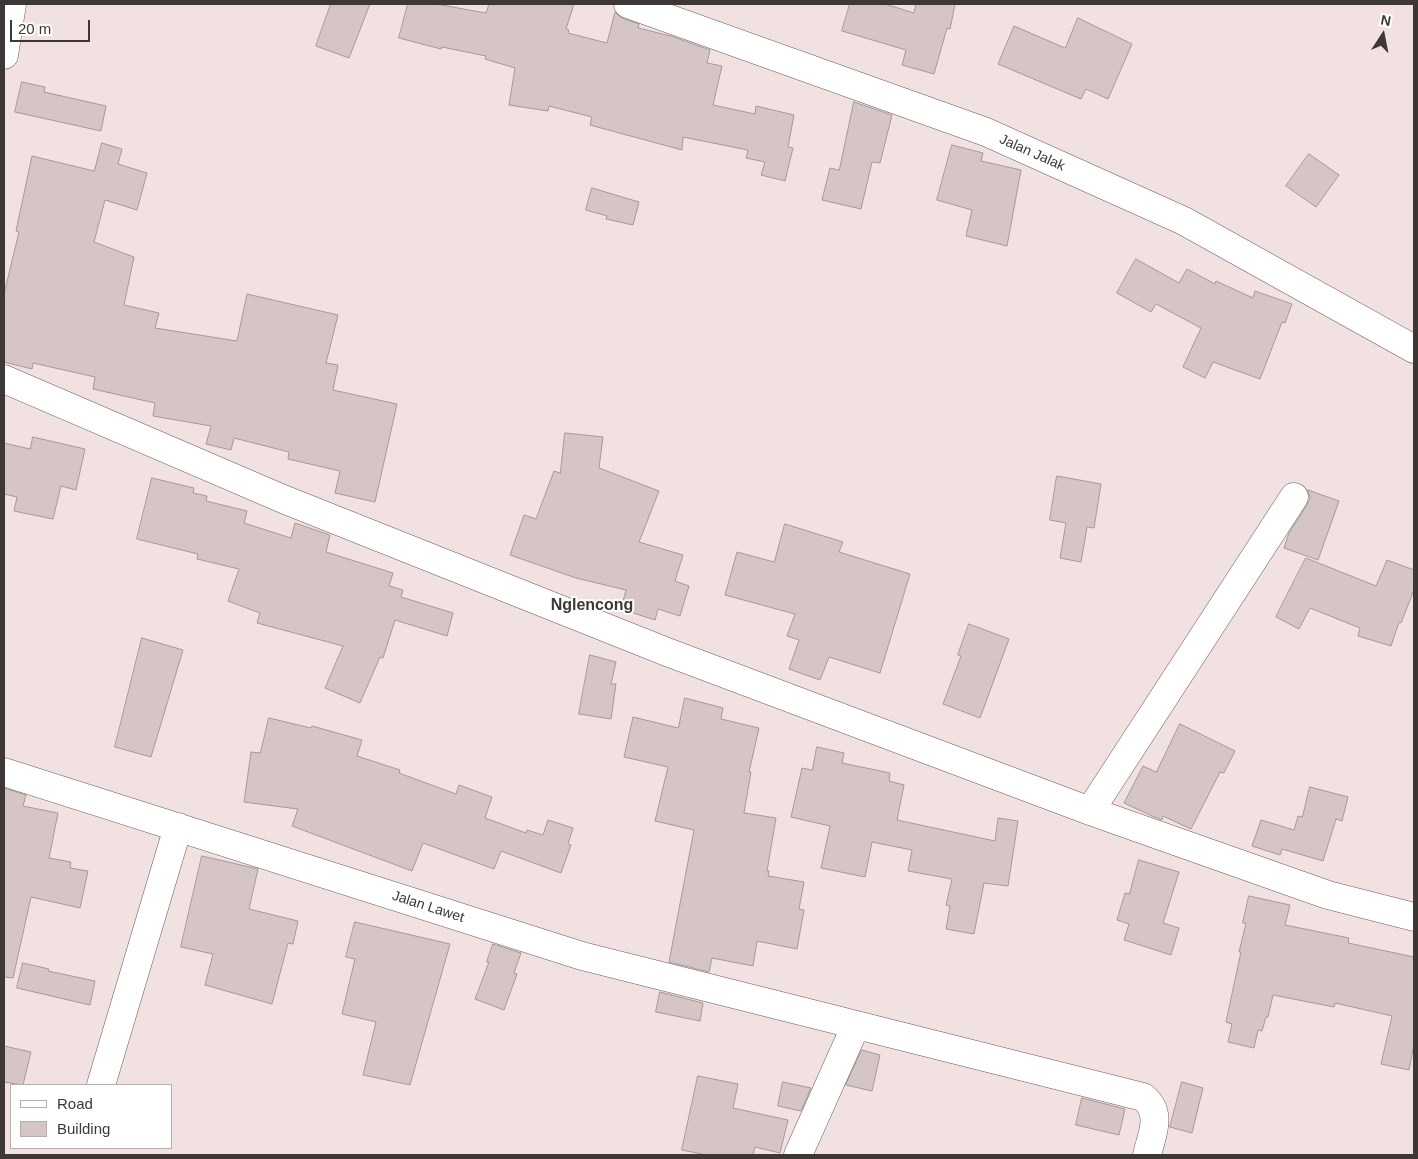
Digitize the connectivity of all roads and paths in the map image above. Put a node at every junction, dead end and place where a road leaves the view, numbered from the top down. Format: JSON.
{"nodes":[{"id":1,"x":12,"y":4,"type":"edge"},
{"id":2,"x":628,"y":4,"type":"edge"},
{"id":3,"x":4,"y":55,"type":"edge"},
{"id":4,"x":1414,"y":349,"type":"edge"},
{"id":5,"x":4,"y":379,"type":"edge"},
{"id":6,"x":1294,"y":497,"type":"dead end"},
{"id":7,"x":4,"y":772,"type":"edge"},
{"id":8,"x":1090,"y":811,"type":"junction"},
{"id":9,"x":178,"y":827,"type":"junction"},
{"id":10,"x":1414,"y":917,"type":"edge"},
{"id":11,"x":856,"y":1025,"type":"junction"},
{"id":12,"x":101,"y":1084,"type":"edge"},
{"id":13,"x":798,"y":1155,"type":"edge"},
{"id":14,"x":1147,"y":1155,"type":"edge"}],
"edges":[{"from":1,"to":3,"type":"street"},
{"from":2,"to":4,"type":"street","name":"Jalan Jalak"},
{"from":5,"to":8,"type":"street"},
{"from":6,"to":8,"type":"street"},
{"from":7,"to":9,"type":"street","name":"Jalan Lawet"},
{"from":8,"to":10,"type":"street"},
{"from":9,"to":11,"type":"street","name":"Jalan Lawet"},
{"from":9,"to":12,"type":"street"},
{"from":11,"to":13,"type":"street"},
{"from":11,"to":14,"type":"street","name":"Jalan Lawet"}]}
